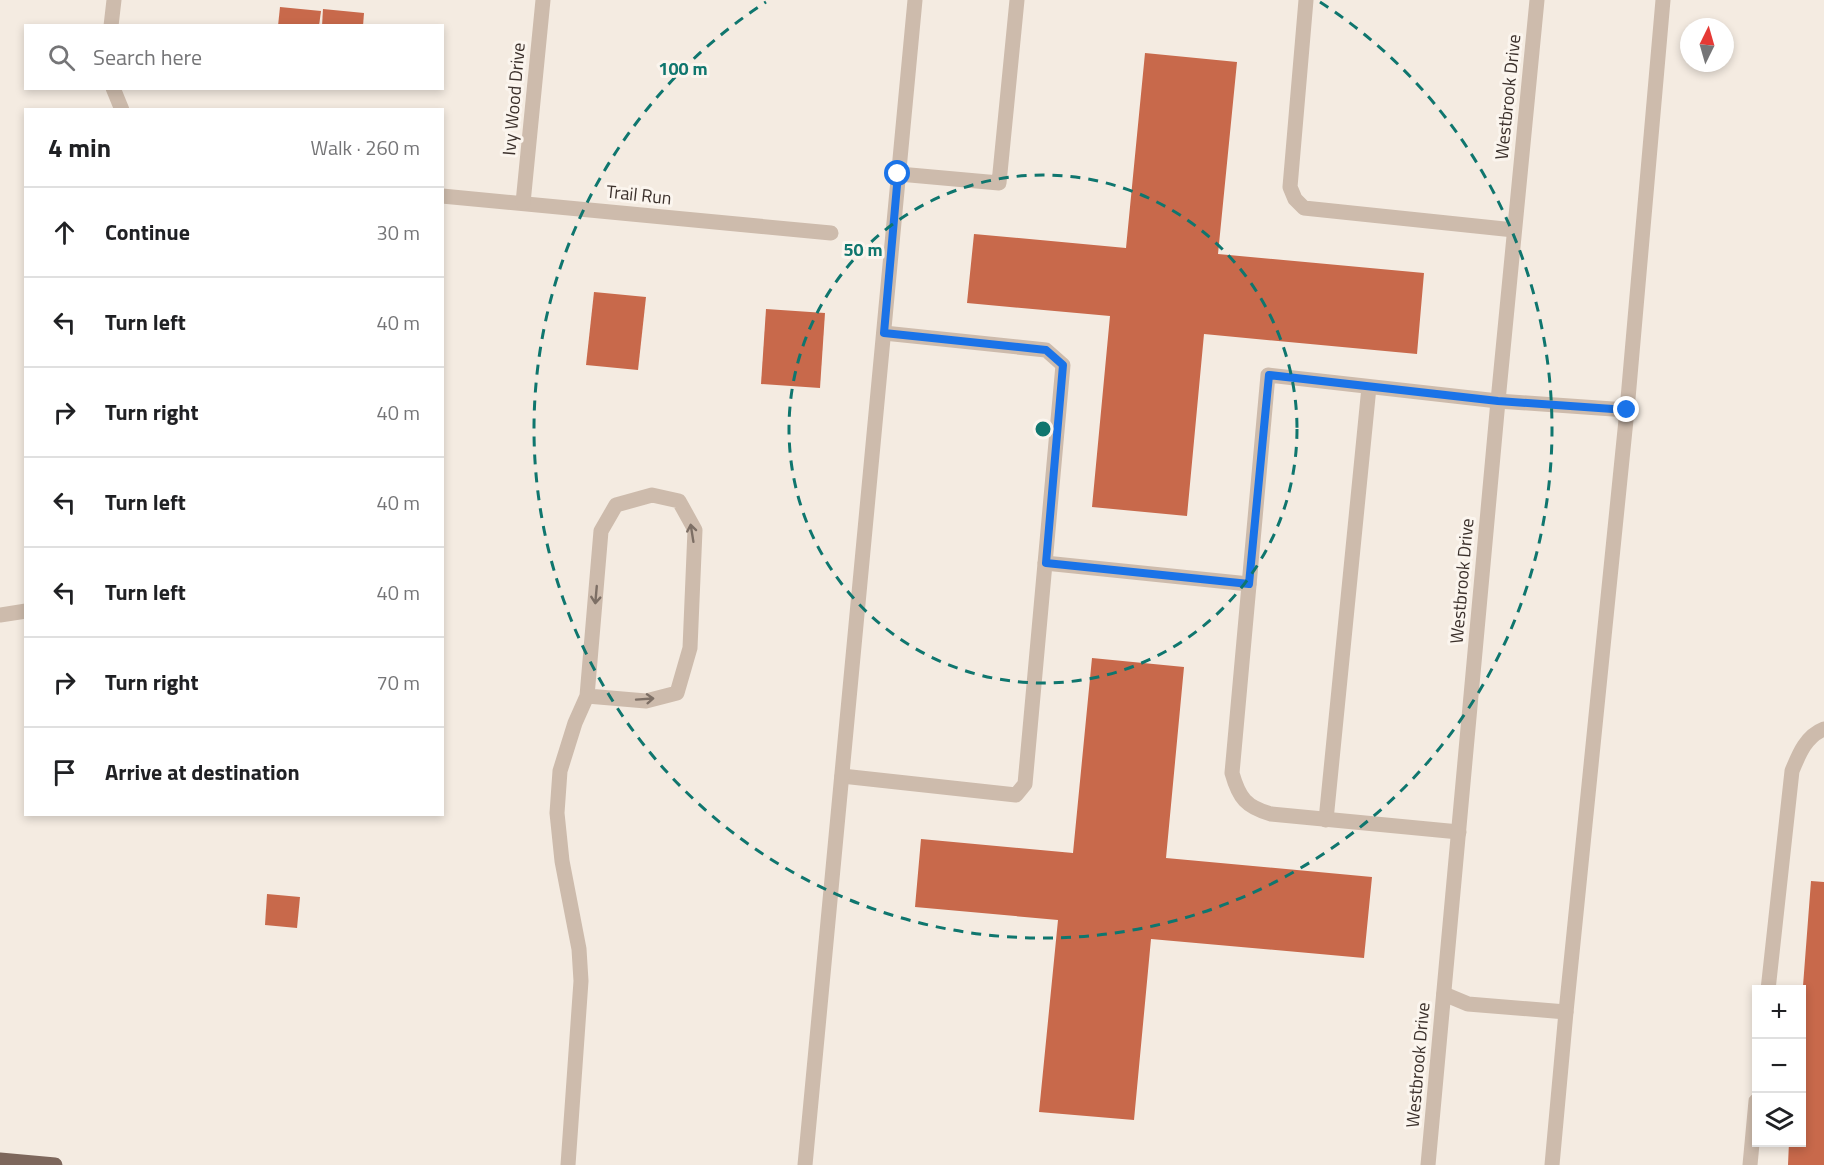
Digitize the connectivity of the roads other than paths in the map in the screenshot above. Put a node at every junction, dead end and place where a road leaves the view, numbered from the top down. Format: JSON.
{"nodes":[{"id":1,"x":114,"y":0,"type":"edge"},
{"id":2,"x":543,"y":0,"type":"edge"},
{"id":3,"x":915,"y":0,"type":"edge"},
{"id":4,"x":1017,"y":0,"type":"edge"},
{"id":5,"x":1306,"y":0,"type":"edge"},
{"id":6,"x":1537,"y":0,"type":"edge"},
{"id":7,"x":1663,"y":0,"type":"edge"},
{"id":8,"x":111,"y":24,"type":"edge"},
{"id":9,"x":114,"y":90,"type":"edge"},
{"id":10,"x":121,"y":108,"type":"edge"},
{"id":11,"x":898,"y":174,"type":"junction"},
{"id":12,"x":444,"y":195,"type":"edge"},
{"id":13,"x":524,"y":203,"type":"junction"},
{"id":14,"x":1514,"y":230,"type":"junction"},
{"id":15,"x":831,"y":233,"type":"dead end"},
{"id":16,"x":884,"y":333,"type":"junction"},
{"id":17,"x":1369,"y":387,"type":"junction"},
{"id":18,"x":1498,"y":401,"type":"junction"},
{"id":19,"x":1627,"y":410,"type":"junction"},
{"id":20,"x":1046,"y":563,"type":"junction"},
{"id":21,"x":1249,"y":584,"type":"junction"},
{"id":22,"x":24,"y":611,"type":"edge"},
{"id":23,"x":0,"y":615,"type":"edge"},
{"id":24,"x":586,"y":696,"type":"junction"},
{"id":25,"x":1824,"y":729,"type":"edge"},
{"id":26,"x":842,"y":776,"type":"junction"},
{"id":27,"x":1326,"y":820,"type":"junction"},
{"id":28,"x":1459,"y":832,"type":"junction"},
{"id":29,"x":1769,"y":985,"type":"edge"},
{"id":30,"x":1444,"y":994,"type":"junction"},
{"id":31,"x":1566,"y":1012,"type":"junction"},
{"id":32,"x":1752,"y":1144,"type":"edge"},
{"id":33,"x":0,"y":1160,"type":"edge"},
{"id":34,"x":55,"y":1165,"type":"edge"},
{"id":35,"x":568,"y":1165,"type":"edge"},
{"id":36,"x":806,"y":1165,"type":"edge"},
{"id":37,"x":1428,"y":1165,"type":"edge"},
{"id":38,"x":1552,"y":1165,"type":"edge"},
{"id":39,"x":1750,"y":1165,"type":"edge"}],
"edges":[{"from":1,"to":8,"type":"street"},
{"from":2,"to":13,"type":"street","name":"Ivy Wood Drive"},
{"from":3,"to":11,"type":"street"},
{"from":4,"to":11,"type":"street"},
{"from":5,"to":14,"type":"street"},
{"from":6,"to":14,"type":"street","name":"Westbrook Drive"},
{"from":7,"to":19,"type":"street"},
{"from":9,"to":10,"type":"street"},
{"from":11,"to":16,"type":"street"},
{"from":12,"to":13,"type":"street","name":"Trail Run"},
{"from":13,"to":15,"type":"street","name":"Trail Run"},
{"from":14,"to":18,"type":"street","name":"Westbrook Drive"},
{"from":16,"to":20,"type":"street"},
{"from":16,"to":26,"type":"street"},
{"from":17,"to":18,"type":"street"},
{"from":17,"to":21,"type":"street"},
{"from":17,"to":27,"type":"street"},
{"from":18,"to":19,"type":"street"},
{"from":18,"to":28,"type":"street","name":"Westbrook Drive"},
{"from":19,"to":31,"type":"street"},
{"from":20,"to":21,"type":"street"},
{"from":20,"to":26,"type":"street"},
{"from":21,"to":27,"type":"street"},
{"from":22,"to":23,"type":"street"},
{"from":24,"to":24,"type":"street","one_way":true},
{"from":24,"to":35,"type":"street"},
{"from":25,"to":29,"type":"street"},
{"from":26,"to":36,"type":"street"},
{"from":27,"to":28,"type":"street"},
{"from":28,"to":30,"type":"street","name":"Westbrook Drive"},
{"from":30,"to":31,"type":"street"},
{"from":30,"to":37,"type":"street","name":"Westbrook Drive"},
{"from":31,"to":38,"type":"street"},
{"from":32,"to":39,"type":"street"},
{"from":33,"to":34,"type":"main road"}]}
